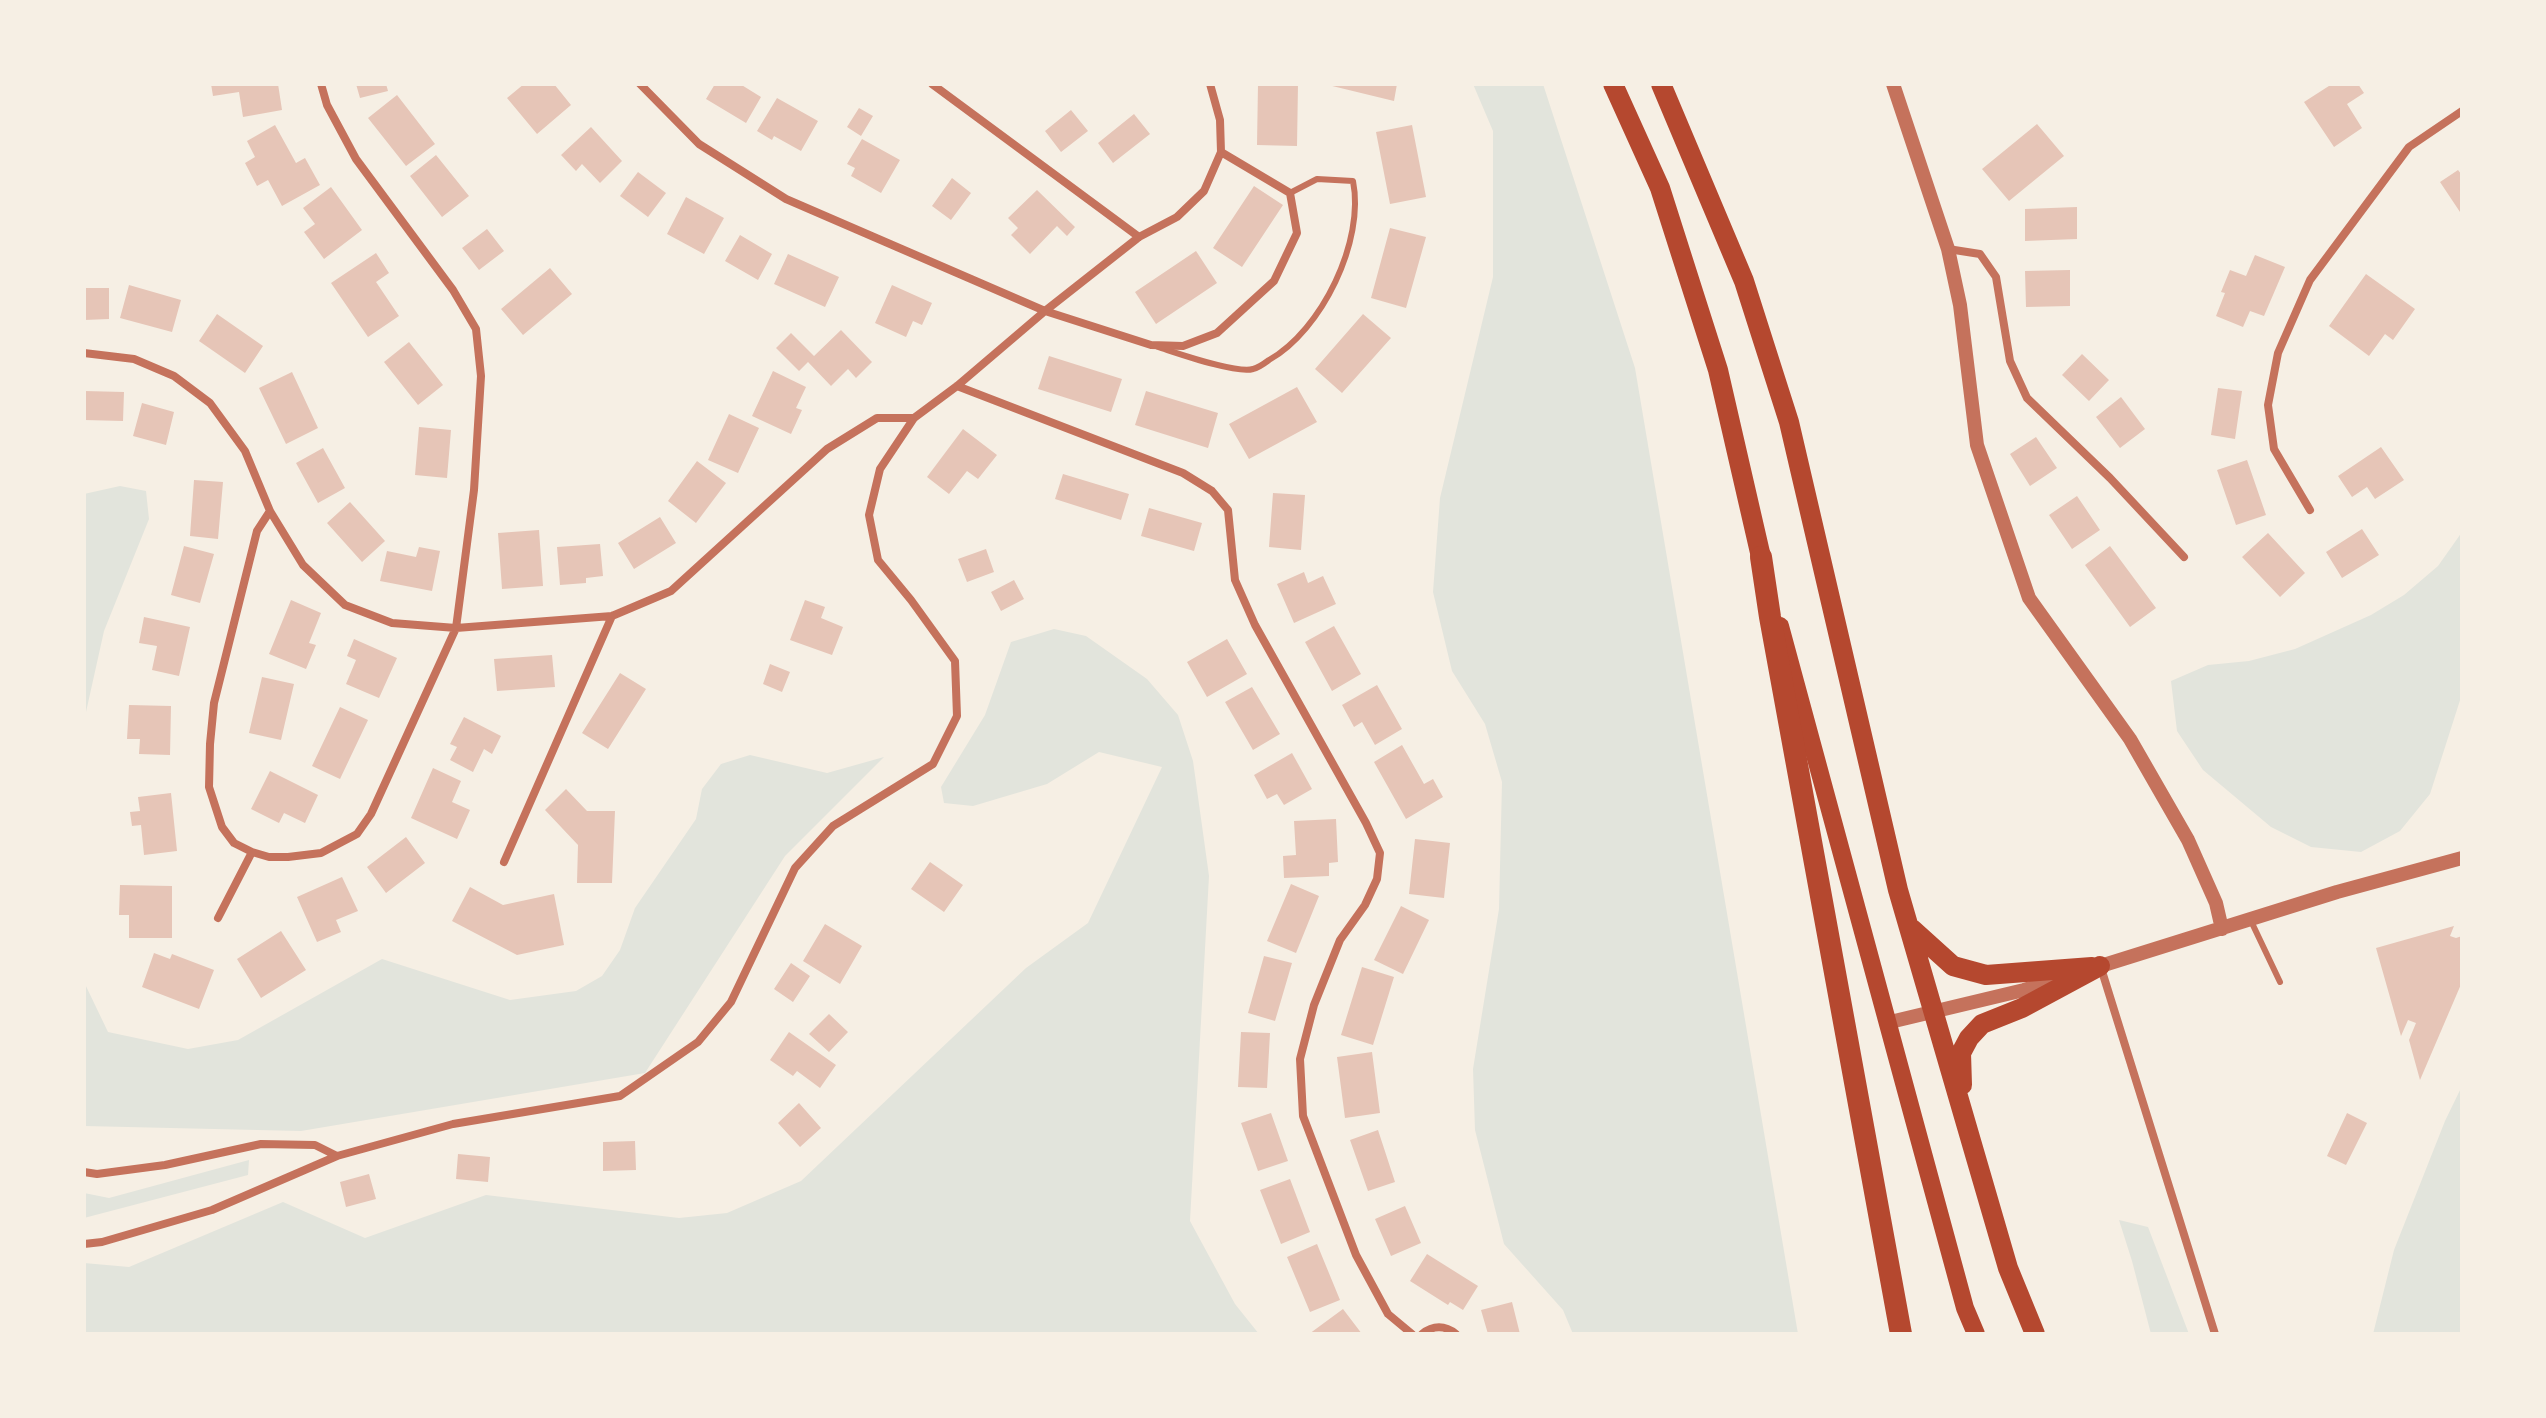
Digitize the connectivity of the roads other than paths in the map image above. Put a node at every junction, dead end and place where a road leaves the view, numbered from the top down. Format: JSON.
{"nodes":[{"id":1,"x":321,"y":84,"type":"edge"},
{"id":2,"x":640,"y":84,"type":"edge"},
{"id":3,"x":932,"y":84,"type":"edge"},
{"id":4,"x":1210,"y":84,"type":"edge"},
{"id":5,"x":1613,"y":84,"type":"edge"},
{"id":6,"x":1661,"y":84,"type":"edge"},
{"id":7,"x":1893,"y":84,"type":"edge"},
{"id":8,"x":2462,"y":111,"type":"edge"},
{"id":9,"x":1221,"y":152,"type":"junction"},
{"id":10,"x":1290,"y":193,"type":"junction"},
{"id":11,"x":1139,"y":237,"type":"junction"},
{"id":12,"x":1948,"y":249,"type":"junction"},
{"id":13,"x":1045,"y":311,"type":"junction"},
{"id":14,"x":1151,"y":345,"type":"junction"},
{"id":15,"x":84,"y":353,"type":"edge"},
{"id":16,"x":957,"y":386,"type":"junction"},
{"id":17,"x":914,"y":418,"type":"junction"},
{"id":18,"x":2310,"y":510,"type":"dead end"},
{"id":19,"x":270,"y":511,"type":"junction"},
{"id":20,"x":1761,"y":557,"type":"junction"},
{"id":21,"x":2184,"y":557,"type":"dead end"},
{"id":22,"x":612,"y":616,"type":"junction"},
{"id":23,"x":456,"y":628,"type":"junction"},
{"id":24,"x":252,"y":852,"type":"junction"},
{"id":25,"x":2462,"y":858,"type":"edge"},
{"id":26,"x":504,"y":862,"type":"dead end"},
{"id":27,"x":218,"y":918,"type":"dead end"},
{"id":28,"x":2250,"y":920,"type":"junction"},
{"id":29,"x":1908,"y":925,"type":"junction"},
{"id":30,"x":2222,"y":929,"type":"junction"},
{"id":31,"x":2100,"y":966,"type":"junction"},
{"id":32,"x":2280,"y":982,"type":"dead end"},
{"id":33,"x":1933,"y":1011,"type":"junction"},
{"id":34,"x":1886,"y":1023,"type":"junction"},
{"id":35,"x":1970,"y":1136,"type":"junction"},
{"id":36,"x":337,"y":1156,"type":"junction"},
{"id":37,"x":84,"y":1172,"type":"edge"},
{"id":38,"x":84,"y":1244,"type":"edge"},
{"id":39,"x":1412,"y":1334,"type":"edge"},
{"id":40,"x":1422,"y":1334,"type":"edge"},
{"id":41,"x":1456,"y":1334,"type":"edge"},
{"id":42,"x":1901,"y":1334,"type":"edge"},
{"id":43,"x":1976,"y":1334,"type":"edge"},
{"id":44,"x":2035,"y":1334,"type":"edge"},
{"id":45,"x":2215,"y":1334,"type":"edge"}],
"edges":[{"from":1,"to":23,"type":"street"},
{"from":2,"to":13,"type":"street"},
{"from":3,"to":11,"type":"street"},
{"from":4,"to":9,"type":"street"},
{"from":5,"to":20,"type":"highway"},
{"from":6,"to":29,"type":"highway"},
{"from":7,"to":12,"type":"street"},
{"from":8,"to":18,"type":"street"},
{"from":9,"to":10,"type":"street"},
{"from":9,"to":11,"type":"street"},
{"from":10,"to":14,"type":"street"},
{"from":10,"to":14,"type":"lane"},
{"from":11,"to":13,"type":"street"},
{"from":12,"to":21,"type":"street"},
{"from":12,"to":30,"type":"street"},
{"from":13,"to":14,"type":"street"},
{"from":13,"to":16,"type":"street"},
{"from":15,"to":19,"type":"street"},
{"from":16,"to":17,"type":"street"},
{"from":16,"to":39,"type":"street"},
{"from":17,"to":22,"type":"street"},
{"from":17,"to":36,"type":"street"},
{"from":19,"to":23,"type":"street"},
{"from":19,"to":24,"type":"street"},
{"from":20,"to":34,"type":"main road"},
{"from":20,"to":42,"type":"highway"},
{"from":22,"to":23,"type":"street"},
{"from":22,"to":26,"type":"street"},
{"from":23,"to":24,"type":"street"},
{"from":24,"to":27,"type":"street"},
{"from":25,"to":28,"type":"street"},
{"from":28,"to":30,"type":"street"},
{"from":28,"to":32,"type":"lane"},
{"from":29,"to":31,"type":"highway"},
{"from":29,"to":33,"type":"highway"},
{"from":30,"to":31,"type":"street"},
{"from":31,"to":33,"type":"street"},
{"from":31,"to":35,"type":"highway"},
{"from":31,"to":45,"type":"street"},
{"from":33,"to":34,"type":"street"},
{"from":33,"to":35,"type":"highway"},
{"from":34,"to":43,"type":"main road"},
{"from":35,"to":44,"type":"highway"},
{"from":36,"to":37,"type":"street"},
{"from":36,"to":38,"type":"street"},
{"from":40,"to":41,"type":"street"}]}
